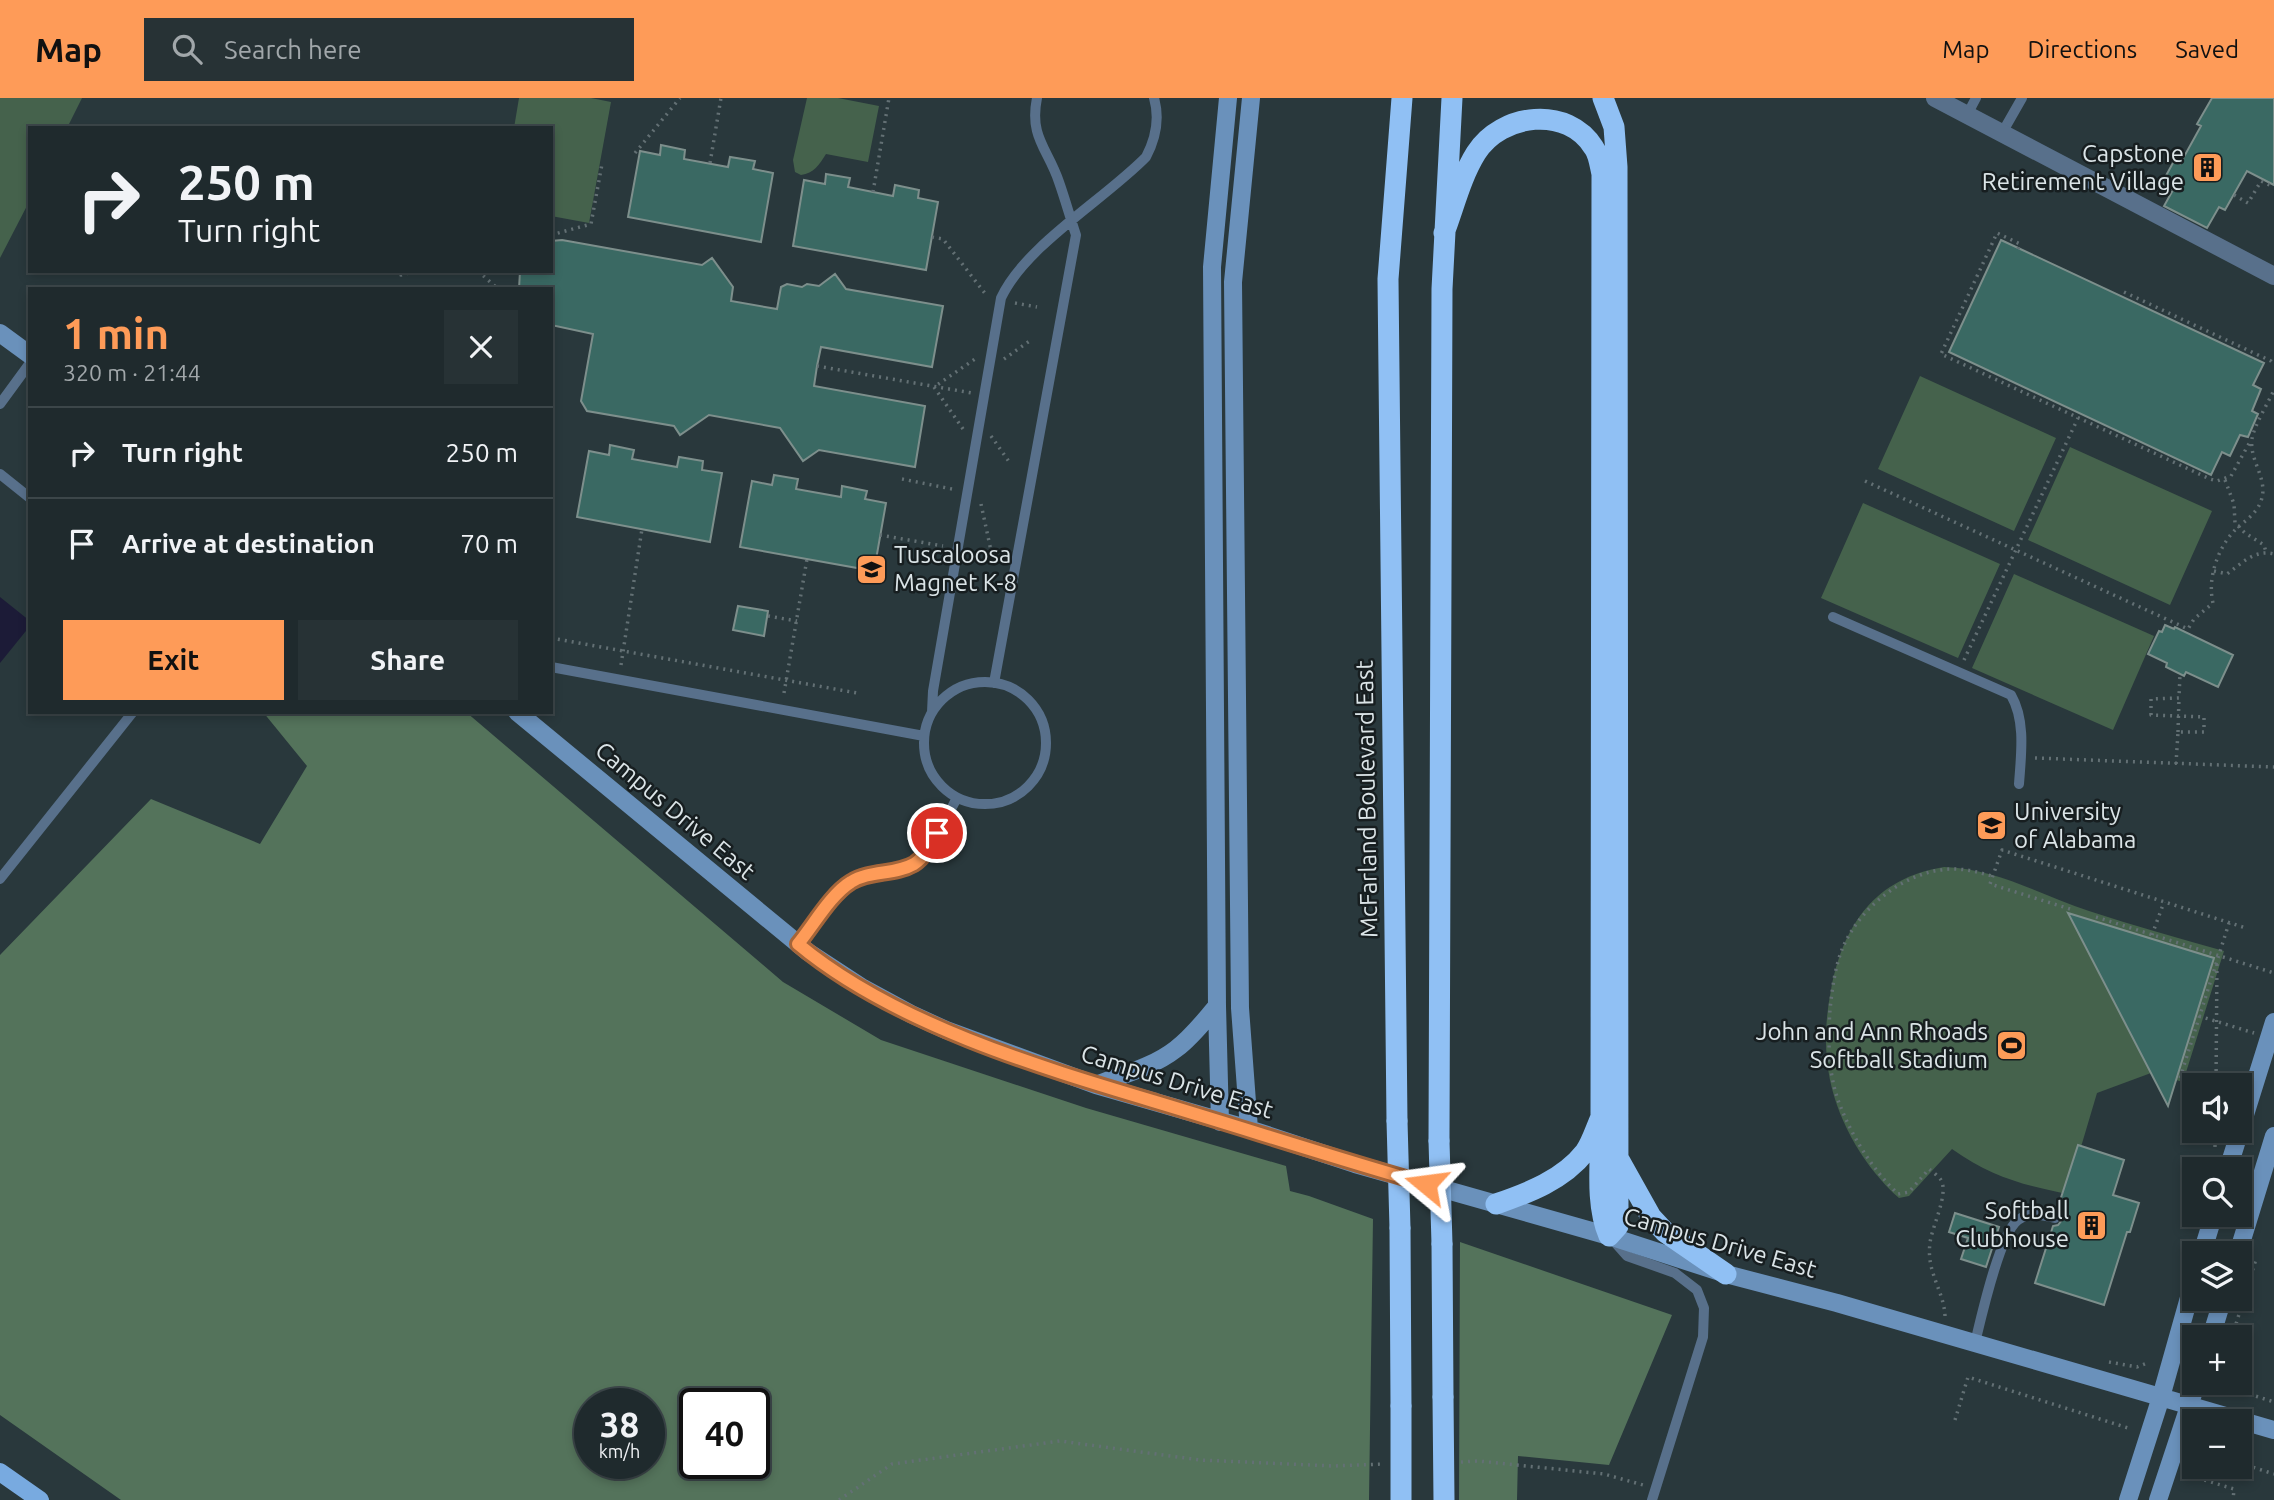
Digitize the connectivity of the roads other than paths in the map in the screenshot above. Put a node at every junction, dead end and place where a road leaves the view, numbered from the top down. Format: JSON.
{"nodes":[{"id":1,"x":1037,"y":98,"type":"edge"},
{"id":2,"x":1154,"y":98,"type":"edge"},
{"id":3,"x":1228,"y":98,"type":"edge"},
{"id":4,"x":1251,"y":98,"type":"edge"},
{"id":5,"x":1452,"y":98,"type":"edge"},
{"id":6,"x":1603,"y":98,"type":"edge"},
{"id":7,"x":1935,"y":98,"type":"edge"},
{"id":8,"x":1976,"y":98,"type":"edge"},
{"id":9,"x":2022,"y":98,"type":"edge"},
{"id":10,"x":1402,"y":99,"type":"edge"},
{"id":11,"x":1967,"y":115,"type":"junction"},
{"id":12,"x":2002,"y":133,"type":"junction"},
{"id":13,"x":1072,"y":221,"type":"junction"},
{"id":14,"x":1444,"y":233,"type":"junction"},
{"id":15,"x":2274,"y":276,"type":"edge"},
{"id":16,"x":0,"y":333,"type":"edge"},
{"id":17,"x":28,"y":354,"type":"edge"},
{"id":18,"x":28,"y":366,"type":"edge"},
{"id":19,"x":0,"y":404,"type":"edge"},
{"id":20,"x":0,"y":474,"type":"edge"},
{"id":21,"x":28,"y":496,"type":"edge"},
{"id":22,"x":1833,"y":617,"type":"dead end"},
{"id":23,"x":553,"y":667,"type":"edge"},
{"id":24,"x":994,"y":683,"type":"junction"},
{"id":25,"x":932,"y":712,"type":"junction"},
{"id":26,"x":131,"y":714,"type":"edge"},
{"id":27,"x":519,"y":714,"type":"edge"},
{"id":28,"x":924,"y":736,"type":"junction"},
{"id":29,"x":2019,"y":784,"type":"dead end"},
{"id":30,"x":957,"y":798,"type":"junction"},
{"id":31,"x":0,"y":879,"type":"edge"},
{"id":32,"x":798,"y":944,"type":"junction"},
{"id":33,"x":1217,"y":1006,"type":"junction"},
{"id":34,"x":2274,"y":1022,"type":"edge"},
{"id":35,"x":1096,"y":1085,"type":"junction"},
{"id":36,"x":1601,"y":1117,"type":"junction"},
{"id":37,"x":1220,"y":1122,"type":"junction"},
{"id":38,"x":1249,"y":1129,"type":"junction"},
{"id":39,"x":2274,"y":1136,"type":"edge"},
{"id":40,"x":2232,"y":1157,"type":"edge"},
{"id":41,"x":1618,"y":1158,"type":"junction"},
{"id":42,"x":1496,"y":1204,"type":"junction"},
{"id":43,"x":2055,"y":1219,"type":"dead end"},
{"id":44,"x":1609,"y":1236,"type":"junction"},
{"id":45,"x":2242,"y":1241,"type":"edge"},
{"id":46,"x":1726,"y":1274,"type":"junction"},
{"id":47,"x":2185,"y":1311,"type":"edge"},
{"id":48,"x":1975,"y":1343,"type":"junction"},
{"id":49,"x":2192,"y":1395,"type":"edge"},
{"id":50,"x":2161,"y":1397,"type":"junction"},
{"id":51,"x":2189,"y":1405,"type":"junction"},
{"id":52,"x":2274,"y":1430,"type":"edge"},
{"id":53,"x":0,"y":1472,"type":"edge"},
{"id":54,"x":40,"y":1500,"type":"edge"},
{"id":55,"x":1401,"y":1500,"type":"edge"},
{"id":56,"x":1444,"y":1500,"type":"edge"},
{"id":57,"x":1652,"y":1500,"type":"edge"},
{"id":58,"x":2128,"y":1500,"type":"edge"},
{"id":59,"x":2158,"y":1500,"type":"edge"}],
"edges":[{"from":1,"to":13,"type":"lane"},
{"from":2,"to":13,"type":"lane"},
{"from":3,"to":33,"type":"street"},
{"from":4,"to":38,"type":"street"},
{"from":5,"to":14,"type":"highway"},
{"from":6,"to":41,"type":"highway"},
{"from":7,"to":11,"type":"street"},
{"from":8,"to":11,"type":"lane"},
{"from":9,"to":12,"type":"lane"},
{"from":10,"to":55,"type":"highway","name":"McFarland Boulevard East","bridge":true},
{"from":11,"to":12,"type":"street"},
{"from":12,"to":15,"type":"street"},
{"from":13,"to":24,"type":"lane"},
{"from":13,"to":25,"type":"lane"},
{"from":14,"to":36,"type":"highway"},
{"from":14,"to":56,"type":"highway","bridge":true},
{"from":16,"to":17,"type":"street"},
{"from":18,"to":19,"type":"lane"},
{"from":20,"to":21,"type":"lane"},
{"from":22,"to":29,"type":"lane"},
{"from":23,"to":28,"type":"lane"},
{"from":24,"to":25,"type":"lane"},
{"from":24,"to":30,"type":"lane"},
{"from":25,"to":28,"type":"lane"},
{"from":26,"to":31,"type":"lane"},
{"from":27,"to":32,"type":"street","name":"Campus Drive East"},
{"from":28,"to":30,"type":"lane"},
{"from":30,"to":32,"type":"lane"},
{"from":32,"to":35,"type":"street","name":"Campus Drive East"},
{"from":33,"to":35,"type":"street"},
{"from":33,"to":37,"type":"street"},
{"from":34,"to":40,"type":"street"},
{"from":35,"to":37,"type":"street","name":"Campus Drive East"},
{"from":36,"to":42,"type":"highway"},
{"from":36,"to":44,"type":"highway"},
{"from":37,"to":38,"type":"street","name":"Campus Drive East"},
{"from":38,"to":42,"type":"street","name":"Campus Drive East"},
{"from":39,"to":45,"type":"street"},
{"from":41,"to":44,"type":"highway"},
{"from":41,"to":46,"type":"highway"},
{"from":42,"to":44,"type":"street","name":"Campus Drive East"},
{"from":43,"to":48,"type":"lane"},
{"from":44,"to":46,"type":"street","name":"Campus Drive East"},
{"from":44,"to":57,"type":"lane"},
{"from":46,"to":48,"type":"street","name":"Campus Drive East"},
{"from":47,"to":50,"type":"street"},
{"from":48,"to":50,"type":"street","name":"Campus Drive East"},
{"from":49,"to":51,"type":"street"},
{"from":50,"to":51,"type":"street","name":"Campus Drive East"},
{"from":50,"to":58,"type":"street"},
{"from":51,"to":52,"type":"street","name":"Campus Drive East"},
{"from":51,"to":59,"type":"street"},
{"from":53,"to":54,"type":"main road"}]}
